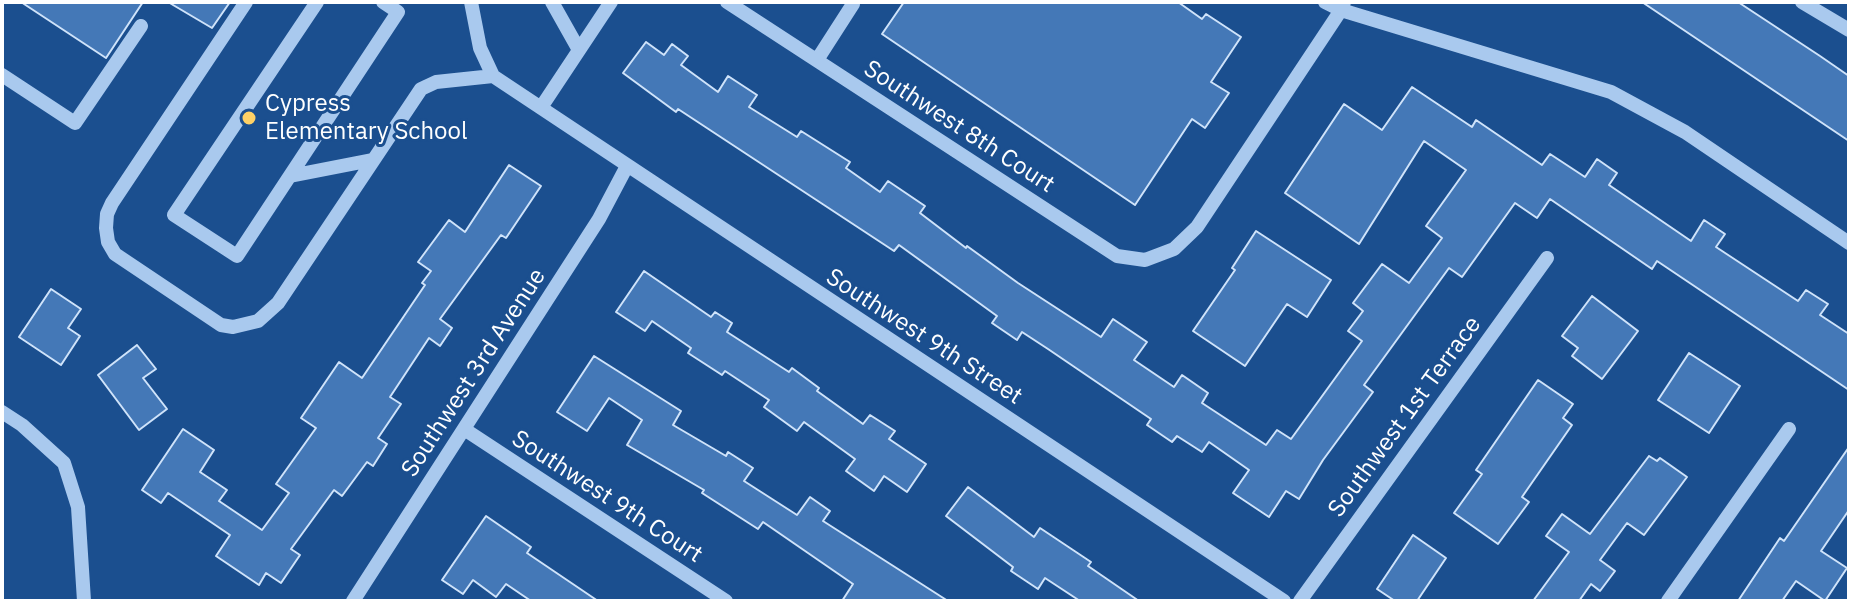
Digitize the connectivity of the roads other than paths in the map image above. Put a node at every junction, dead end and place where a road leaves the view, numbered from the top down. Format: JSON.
{"nodes":[{"id":1,"x":246,"y":2,"type":"edge"},
{"id":2,"x":317,"y":2,"type":"edge"},
{"id":3,"x":383,"y":2,"type":"edge"},
{"id":4,"x":471,"y":2,"type":"edge"},
{"id":5,"x":552,"y":2,"type":"edge"},
{"id":6,"x":611,"y":2,"type":"edge"},
{"id":7,"x":727,"y":2,"type":"edge"},
{"id":8,"x":1325,"y":2,"type":"edge"},
{"id":9,"x":1802,"y":2,"type":"edge"},
{"id":10,"x":853,"y":4,"type":"edge"},
{"id":11,"x":1342,"y":6,"type":"edge"},
{"id":12,"x":1846,"y":22,"type":"edge"},
{"id":13,"x":141,"y":26,"type":"dead end"},
{"id":14,"x":579,"y":50,"type":"junction"},
{"id":15,"x":817,"y":60,"type":"junction"},
{"id":16,"x":2,"y":75,"type":"edge"},
{"id":17,"x":493,"y":76,"type":"junction"},
{"id":18,"x":542,"y":106,"type":"junction"},
{"id":19,"x":372,"y":160,"type":"junction"},
{"id":20,"x":627,"y":166,"type":"junction"},
{"id":21,"x":290,"y":176,"type":"junction"},
{"id":22,"x":1849,"y":243,"type":"edge"},
{"id":23,"x":1547,"y":258,"type":"dead end"},
{"id":24,"x":2,"y":412,"type":"edge"},
{"id":25,"x":464,"y":429,"type":"junction"},
{"id":26,"x":1789,"y":429,"type":"dead end"},
{"id":27,"x":84,"y":601,"type":"edge"},
{"id":28,"x":353,"y":601,"type":"edge"},
{"id":29,"x":726,"y":601,"type":"edge"},
{"id":30,"x":1284,"y":601,"type":"edge"},
{"id":31,"x":1300,"y":601,"type":"edge"},
{"id":32,"x":1668,"y":601,"type":"edge"}],
"edges":[{"from":1,"to":19,"type":"street"},
{"from":2,"to":21,"type":"street"},
{"from":3,"to":21,"type":"street"},
{"from":4,"to":17,"type":"street"},
{"from":5,"to":14,"type":"street"},
{"from":6,"to":14,"type":"street"},
{"from":7,"to":15,"type":"street","name":"Southwest 8th Court"},
{"from":8,"to":11,"type":"street"},
{"from":9,"to":12,"type":"street"},
{"from":10,"to":15,"type":"street"},
{"from":11,"to":15,"type":"street","name":"Southwest 8th Court"},
{"from":11,"to":22,"type":"street"},
{"from":13,"to":16,"type":"street"},
{"from":14,"to":18,"type":"street"},
{"from":17,"to":18,"type":"street","name":"Southwest 9th Street"},
{"from":17,"to":19,"type":"street"},
{"from":18,"to":20,"type":"street","name":"Southwest 9th Street"},
{"from":19,"to":21,"type":"street"},
{"from":20,"to":25,"type":"street","name":"Southwest 3rd Avenue"},
{"from":20,"to":30,"type":"street","name":"Southwest 9th Street"},
{"from":23,"to":31,"type":"street","name":"Southwest 1st Terrace"},
{"from":24,"to":27,"type":"street"},
{"from":25,"to":28,"type":"street","name":"Southwest 3rd Avenue"},
{"from":25,"to":29,"type":"street","name":"Southwest 9th Court"},
{"from":26,"to":32,"type":"street"}]}
